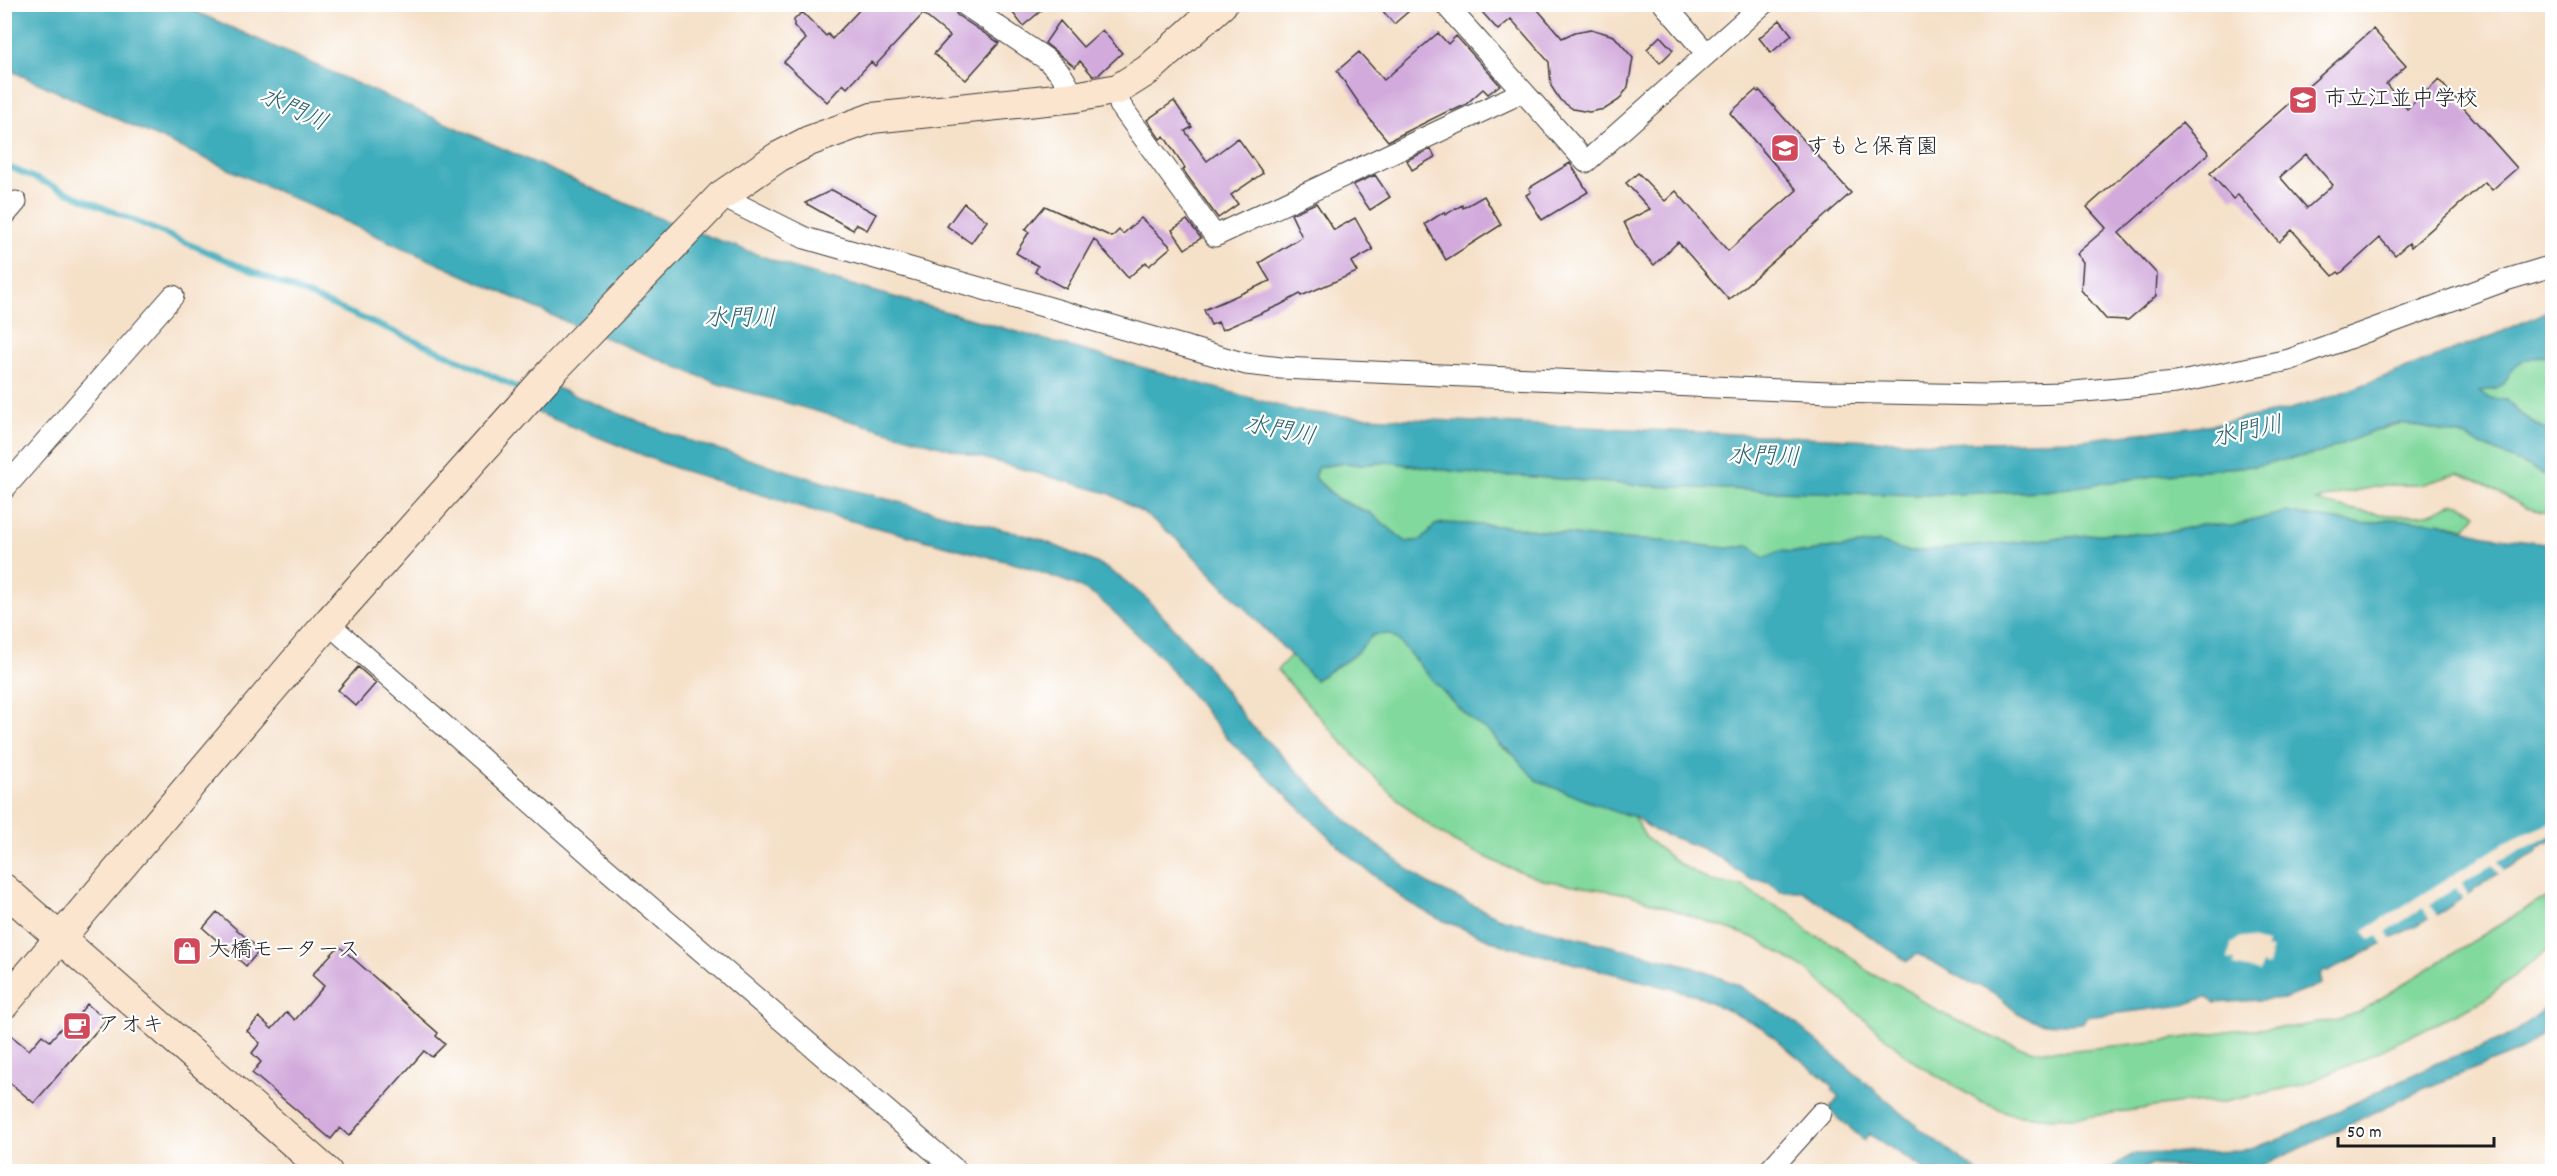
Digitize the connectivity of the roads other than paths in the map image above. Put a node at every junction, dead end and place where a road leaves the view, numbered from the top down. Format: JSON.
{"nodes":[{"id":1,"x":964,"y":4,"type":"edge"},
{"id":2,"x":1222,"y":4,"type":"edge"},
{"id":3,"x":1445,"y":4,"type":"edge"},
{"id":4,"x":1664,"y":4,"type":"edge"},
{"id":5,"x":1763,"y":4,"type":"edge"},
{"id":6,"x":1707,"y":54,"type":"junction"},
{"id":7,"x":1118,"y":89,"type":"junction"},
{"id":8,"x":1521,"y":90,"type":"junction"},
{"id":9,"x":1075,"y":97,"type":"junction"},
{"id":10,"x":720,"y":196,"type":"junction"},
{"id":11,"x":2553,"y":266,"type":"edge"},
{"id":12,"x":173,"y":296,"type":"dead end"},
{"id":13,"x":4,"y":489,"type":"edge"},
{"id":14,"x":328,"y":623,"type":"junction"},
{"id":15,"x":4,"y":889,"type":"edge"},
{"id":16,"x":62,"y":939,"type":"junction"},
{"id":17,"x":4,"y":1004,"type":"edge"},
{"id":18,"x":1821,"y":1113,"type":"dead end"},
{"id":19,"x":327,"y":1172,"type":"edge"},
{"id":20,"x":957,"y":1172,"type":"edge"},
{"id":21,"x":1768,"y":1172,"type":"edge"}],
"edges":[{"from":1,"to":9,"type":"street"},
{"from":2,"to":7,"type":"street"},
{"from":3,"to":8,"type":"street"},
{"from":4,"to":6,"type":"street"},
{"from":5,"to":6,"type":"street"},
{"from":6,"to":8,"type":"street"},
{"from":7,"to":8,"type":"street"},
{"from":7,"to":9,"type":"street"},
{"from":9,"to":10,"type":"street"},
{"from":10,"to":11,"type":"street"},
{"from":10,"to":14,"type":"street"},
{"from":12,"to":13,"type":"street"},
{"from":14,"to":16,"type":"street"},
{"from":14,"to":20,"type":"street"},
{"from":15,"to":16,"type":"street"},
{"from":16,"to":17,"type":"street"},
{"from":16,"to":19,"type":"street"},
{"from":18,"to":21,"type":"street"}]}
